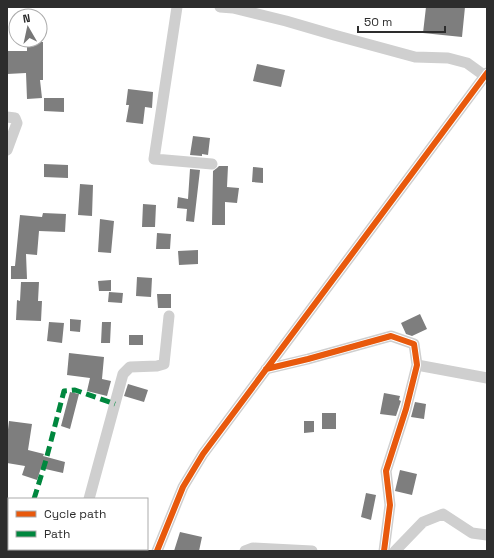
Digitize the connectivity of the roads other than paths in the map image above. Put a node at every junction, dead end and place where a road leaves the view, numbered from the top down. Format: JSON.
{"nodes":[{"id":1,"x":177,"y":7,"type":"edge"},
{"id":2,"x":220,"y":7,"type":"edge"},
{"id":3,"x":233,"y":8,"type":"edge"},
{"id":4,"x":486,"y":75,"type":"edge"},
{"id":5,"x":7,"y":117,"type":"edge"},
{"id":6,"x":7,"y":150,"type":"edge"},
{"id":7,"x":212,"y":164,"type":"dead end"},
{"id":8,"x":169,"y":316,"type":"dead end"},
{"id":9,"x":417,"y":365,"type":"junction"},
{"id":10,"x":266,"y":369,"type":"junction"},
{"id":11,"x":487,"y":378,"type":"edge"},
{"id":12,"x":89,"y":498,"type":"edge"},
{"id":13,"x":487,"y":535,"type":"edge"},
{"id":14,"x":157,"y":551,"type":"edge"},
{"id":15,"x":245,"y":551,"type":"edge"},
{"id":16,"x":312,"y":551,"type":"edge"},
{"id":17,"x":384,"y":551,"type":"edge"},
{"id":18,"x":395,"y":551,"type":"edge"}],
"edges":[{"from":1,"to":7,"type":"street"},
{"from":2,"to":3,"type":"street"},
{"from":3,"to":4,"type":"street"},
{"from":4,"to":10,"type":"street"},
{"from":5,"to":6,"type":"street"},
{"from":8,"to":12,"type":"street"},
{"from":9,"to":10,"type":"street"},
{"from":9,"to":11,"type":"street"},
{"from":9,"to":17,"type":"street"},
{"from":10,"to":14,"type":"street"},
{"from":13,"to":18,"type":"street"},
{"from":15,"to":16,"type":"street"}]}
